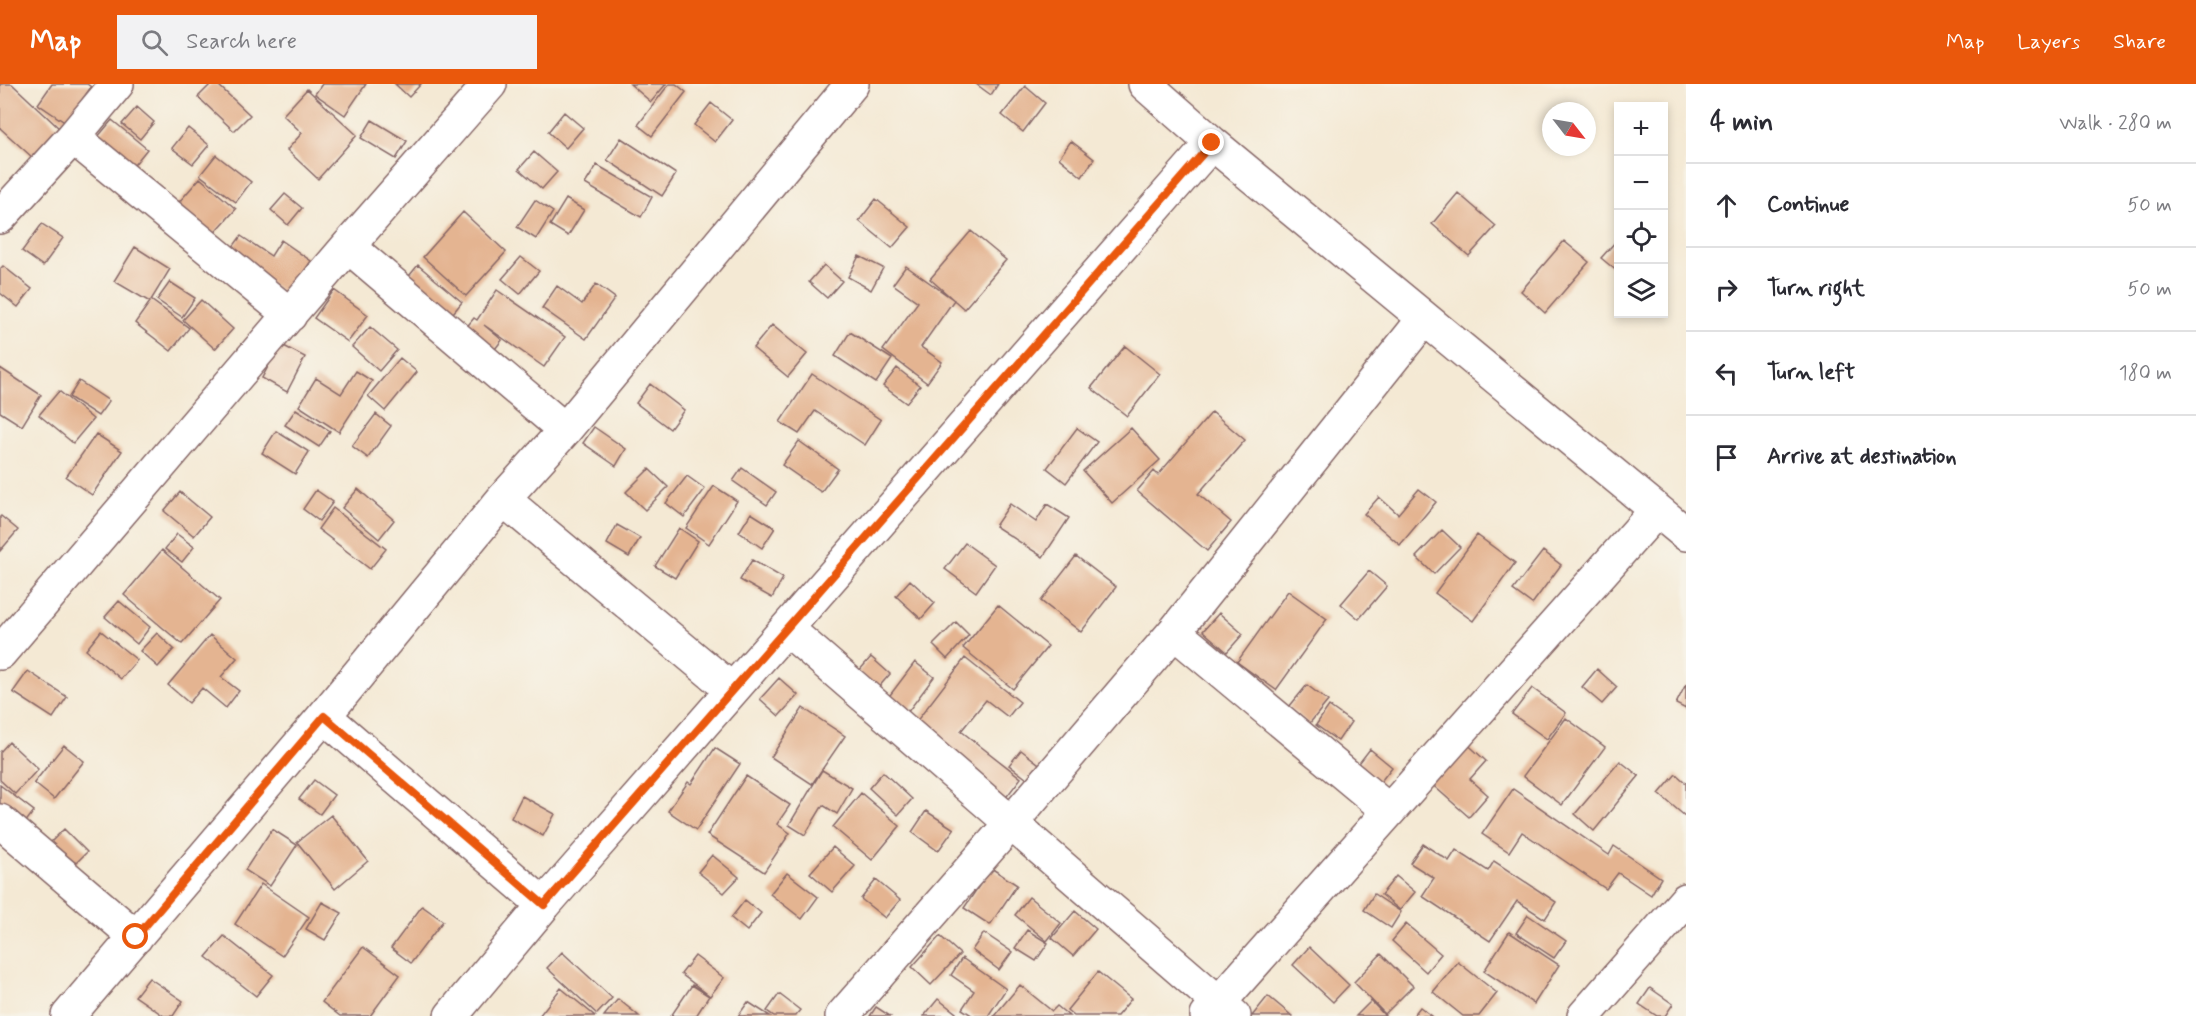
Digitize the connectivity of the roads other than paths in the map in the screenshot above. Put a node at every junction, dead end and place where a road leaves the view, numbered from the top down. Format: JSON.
{"nodes":[{"id":1,"x":117,"y":84,"type":"edge"},
{"id":2,"x":490,"y":84,"type":"edge"},
{"id":3,"x":852,"y":84,"type":"edge"},
{"id":4,"x":1145,"y":84,"type":"edge"},
{"id":5,"x":73,"y":137,"type":"junction"},
{"id":6,"x":1212,"y":143,"type":"junction"},
{"id":7,"x":0,"y":217,"type":"edge"},
{"id":8,"x":348,"y":246,"type":"junction"},
{"id":9,"x":290,"y":315,"type":"junction"},
{"id":10,"x":1424,"y":319,"type":"junction"},
{"id":11,"x":565,"y":430,"type":"junction"},
{"id":12,"x":503,"y":499,"type":"junction"},
{"id":13,"x":1656,"y":510,"type":"junction"},
{"id":14,"x":1686,"y":534,"type":"edge"},
{"id":15,"x":787,"y":629,"type":"junction"},
{"id":16,"x":1174,"y":632,"type":"junction"},
{"id":17,"x":0,"y":653,"type":"edge"},
{"id":18,"x":732,"y":690,"type":"junction"},
{"id":19,"x":324,"y":716,"type":"junction"},
{"id":20,"x":1389,"y":811,"type":"junction"},
{"id":21,"x":0,"y":821,"type":"edge"},
{"id":22,"x":1011,"y":824,"type":"junction"},
{"id":23,"x":1686,"y":900,"type":"edge"},
{"id":24,"x":544,"y":905,"type":"junction"},
{"id":25,"x":136,"y":937,"type":"junction"},
{"id":26,"x":1220,"y":1012,"type":"edge"},
{"id":27,"x":68,"y":1016,"type":"edge"},
{"id":28,"x":451,"y":1016,"type":"edge"},
{"id":29,"x":842,"y":1016,"type":"edge"},
{"id":30,"x":1584,"y":1016,"type":"edge"}],
"edges":[{"from":1,"to":5,"type":"street"},
{"from":2,"to":8,"type":"street"},
{"from":3,"to":11,"type":"street"},
{"from":4,"to":6,"type":"street"},
{"from":5,"to":7,"type":"street"},
{"from":5,"to":9,"type":"street"},
{"from":6,"to":10,"type":"street"},
{"from":6,"to":15,"type":"street"},
{"from":8,"to":9,"type":"street"},
{"from":8,"to":11,"type":"street"},
{"from":9,"to":17,"type":"street"},
{"from":10,"to":13,"type":"street"},
{"from":10,"to":16,"type":"street"},
{"from":11,"to":12,"type":"street"},
{"from":12,"to":18,"type":"street"},
{"from":12,"to":19,"type":"street"},
{"from":13,"to":14,"type":"street"},
{"from":13,"to":20,"type":"street"},
{"from":15,"to":18,"type":"street"},
{"from":15,"to":22,"type":"street"},
{"from":16,"to":20,"type":"street"},
{"from":16,"to":22,"type":"street"},
{"from":18,"to":24,"type":"street"},
{"from":19,"to":24,"type":"street"},
{"from":19,"to":25,"type":"street"},
{"from":20,"to":26,"type":"street"},
{"from":21,"to":25,"type":"street"},
{"from":22,"to":26,"type":"street"},
{"from":22,"to":29,"type":"street"},
{"from":23,"to":30,"type":"street"},
{"from":24,"to":28,"type":"street"},
{"from":25,"to":27,"type":"street"}]}
